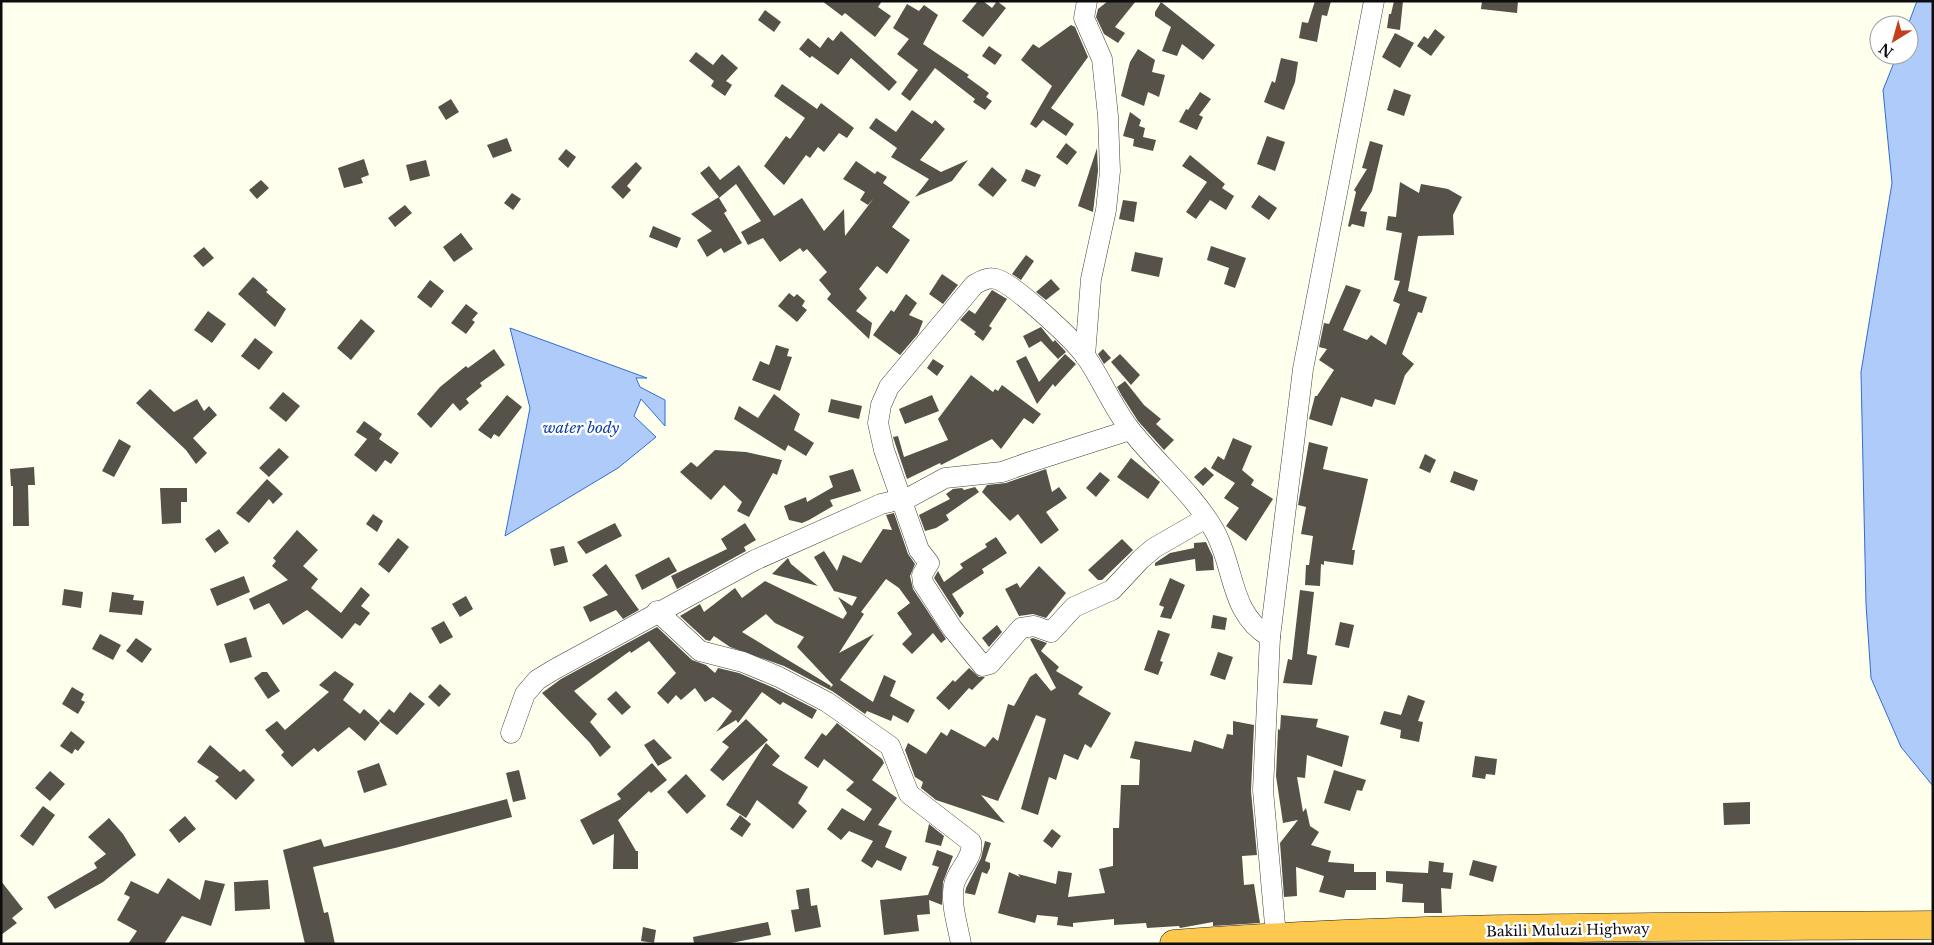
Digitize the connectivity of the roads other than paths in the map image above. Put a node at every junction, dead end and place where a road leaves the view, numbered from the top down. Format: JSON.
{"nodes":[{"id":1,"x":1087,"y":1,"type":"edge"},
{"id":2,"x":1374,"y":1,"type":"edge"},
{"id":3,"x":1085,"y":356,"type":"junction"},
{"id":4,"x":1130,"y":430,"type":"junction"},
{"id":5,"x":901,"y":502,"type":"junction"},
{"id":6,"x":1206,"y":518,"type":"junction"},
{"id":7,"x":657,"y":611,"type":"junction"},
{"id":8,"x":1270,"y":637,"type":"junction"},
{"id":9,"x":511,"y":733,"type":"dead end"},
{"id":10,"x":1933,"y":925,"type":"edge"},
{"id":11,"x":1276,"y":936,"type":"junction"},
{"id":12,"x":1306,"y":940,"type":"edge"},
{"id":13,"x":961,"y":944,"type":"edge"},
{"id":14,"x":1174,"y":944,"type":"edge"}],
"edges":[{"from":1,"to":3,"type":"street"},
{"from":2,"to":8,"type":"street"},
{"from":3,"to":4,"type":"street"},
{"from":3,"to":5,"type":"street"},
{"from":4,"to":5,"type":"street"},
{"from":4,"to":6,"type":"street"},
{"from":5,"to":6,"type":"street"},
{"from":5,"to":7,"type":"street"},
{"from":6,"to":8,"type":"street"},
{"from":7,"to":9,"type":"street"},
{"from":7,"to":13,"type":"street"},
{"from":8,"to":11,"type":"street"},
{"from":10,"to":12,"type":"highway","name":"Bakili Muluzi Highway"},
{"from":11,"to":12,"type":"highway","name":"Bakili Muluzi Highway"},
{"from":11,"to":14,"type":"highway","name":"Bakili Muluzi Highway"}]}
